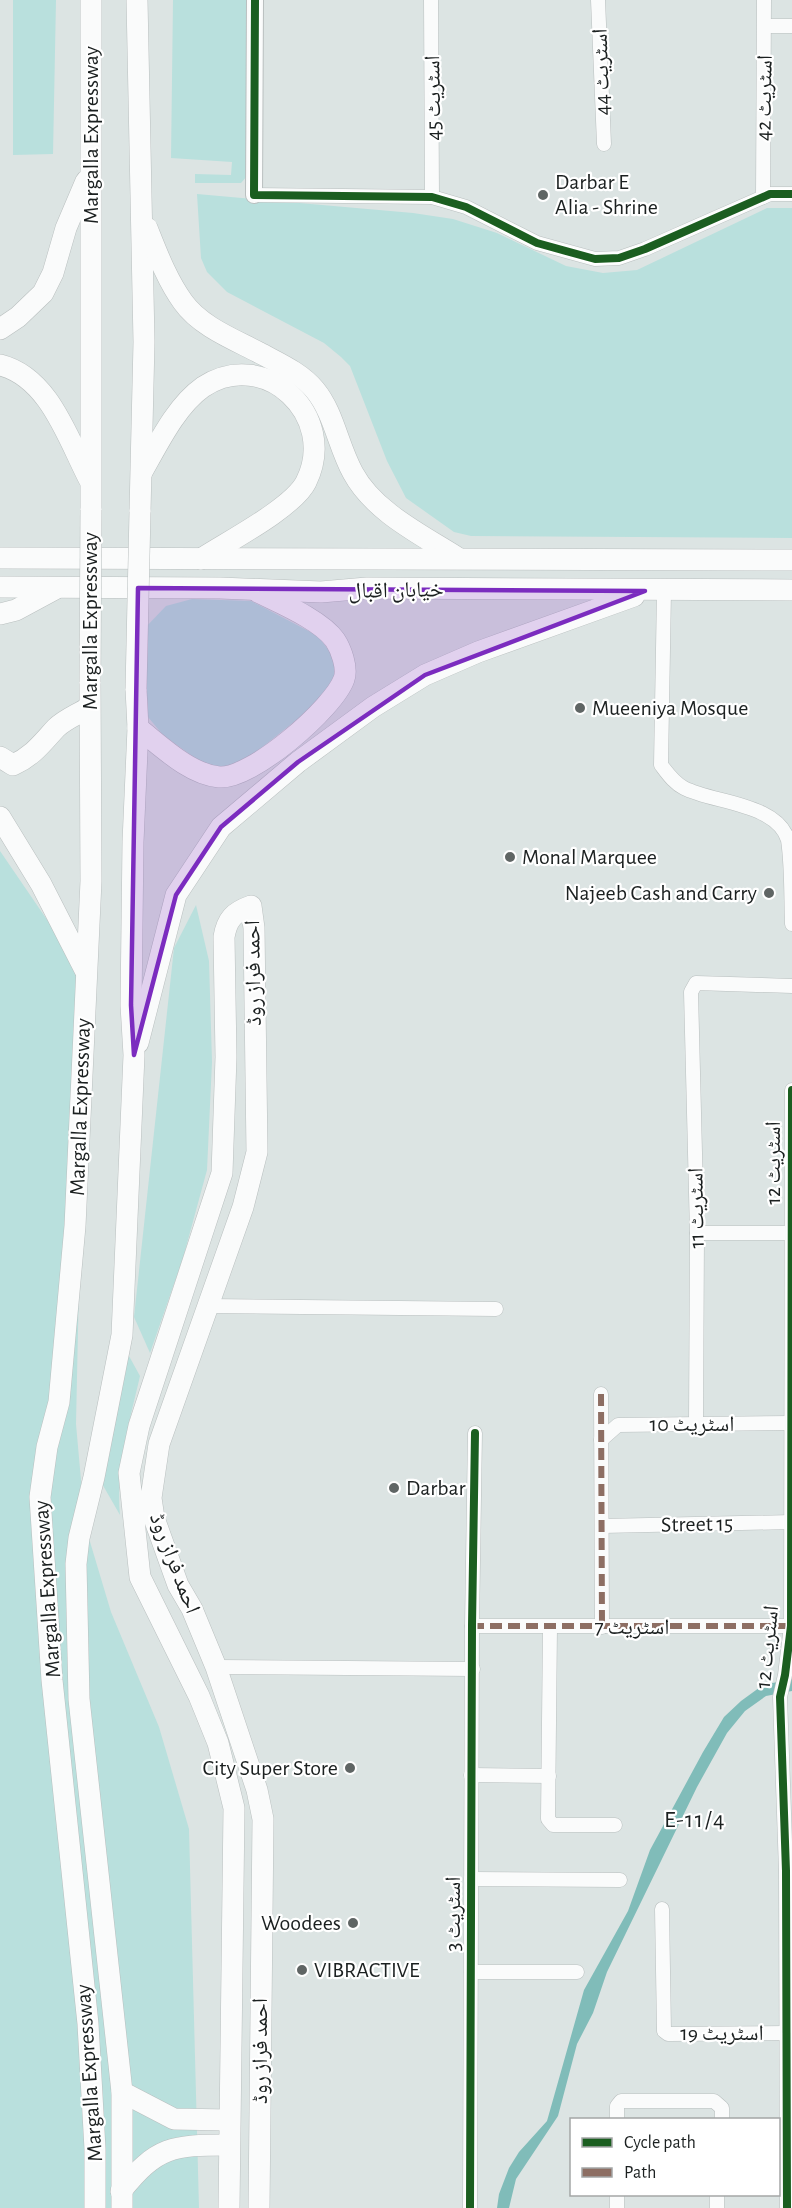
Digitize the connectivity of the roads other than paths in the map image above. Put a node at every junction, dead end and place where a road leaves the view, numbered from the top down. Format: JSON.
{"nodes":[{"id":1,"x":91,"y":0,"type":"edge"},
{"id":2,"x":138,"y":0,"type":"edge"},
{"id":3,"x":255,"y":0,"type":"edge"},
{"id":4,"x":431,"y":0,"type":"edge"},
{"id":5,"x":598,"y":0,"type":"edge"},
{"id":6,"x":764,"y":0,"type":"edge"},
{"id":7,"x":765,"y":26,"type":"junction"},
{"id":8,"x":792,"y":26,"type":"edge"},
{"id":9,"x":604,"y":144,"type":"dead end"},
{"id":10,"x":90,"y":170,"type":"junction"},
{"id":11,"x":792,"y":194,"type":"edge"},
{"id":12,"x":254,"y":195,"type":"joint"},
{"id":13,"x":763,"y":196,"type":"junction"},
{"id":14,"x":432,"y":197,"type":"junction"},
{"id":15,"x":142,"y":214,"type":"junction"},
{"id":16,"x":0,"y":328,"type":"edge"},
{"id":17,"x":0,"y":364,"type":"edge"},
{"id":18,"x":141,"y":475,"type":"junction"},
{"id":19,"x":90,"y":483,"type":"junction"},
{"id":20,"x":0,"y":543,"type":"edge"},
{"id":21,"x":0,"y":558,"type":"edge"},
{"id":22,"x":28,"y":558,"type":"junction"},
{"id":23,"x":200,"y":559,"type":"junction"},
{"id":24,"x":458,"y":559,"type":"junction"},
{"id":25,"x":792,"y":560,"type":"edge"},
{"id":26,"x":0,"y":587,"type":"edge"},
{"id":27,"x":58,"y":587,"type":"junction"},
{"id":28,"x":255,"y":590,"type":"junction"},
{"id":29,"x":792,"y":590,"type":"edge"},
{"id":30,"x":655,"y":591,"type":"junction"},
{"id":31,"x":0,"y":614,"type":"edge"},
{"id":32,"x":89,"y":707,"type":"junction"},
{"id":33,"x":138,"y":728,"type":"junction"},
{"id":34,"x":0,"y":757,"type":"edge"},
{"id":35,"x":0,"y":817,"type":"edge"},
{"id":36,"x":792,"y":924,"type":"edge"},
{"id":37,"x":85,"y":971,"type":"junction"},
{"id":38,"x":792,"y":986,"type":"edge"},
{"id":39,"x":134,"y":1055,"type":"junction"},
{"id":40,"x":792,"y":1090,"type":"edge"},
{"id":41,"x":792,"y":1137,"type":"edge"},
{"id":42,"x":697,"y":1233,"type":"junction"},
{"id":43,"x":791,"y":1233,"type":"edge"},
{"id":44,"x":207,"y":1306,"type":"junction"},
{"id":45,"x":496,"y":1309,"type":"dead end"},
{"id":46,"x":791,"y":1372,"type":"edge"},
{"id":47,"x":601,"y":1394,"type":"dead end"},
{"id":48,"x":791,"y":1423,"type":"edge"},
{"id":49,"x":696,"y":1424,"type":"junction"},
{"id":50,"x":475,"y":1433,"type":"dead end"},
{"id":51,"x":602,"y":1440,"type":"junction"},
{"id":52,"x":791,"y":1522,"type":"edge"},
{"id":53,"x":602,"y":1526,"type":"junction"},
{"id":54,"x":472,"y":1626,"type":"junction"},
{"id":55,"x":550,"y":1626,"type":"junction"},
{"id":56,"x":791,"y":1626,"type":"edge"},
{"id":57,"x":602,"y":1627,"type":"junction"},
{"id":58,"x":216,"y":1667,"type":"junction"},
{"id":59,"x":473,"y":1669,"type":"junction"},
{"id":60,"x":471,"y":1775,"type":"junction"},
{"id":61,"x":549,"y":1776,"type":"junction"},
{"id":62,"x":615,"y":1825,"type":"dead end"},
{"id":63,"x":789,"y":1871,"type":"edge"},
{"id":64,"x":471,"y":1879,"type":"junction"},
{"id":65,"x":620,"y":1880,"type":"dead end"},
{"id":66,"x":663,"y":1909,"type":"dead end"},
{"id":67,"x":471,"y":1972,"type":"junction"},
{"id":68,"x":577,"y":1972,"type":"dead end"},
{"id":69,"x":789,"y":1976,"type":"edge"},
{"id":70,"x":787,"y":2033,"type":"junction"},
{"id":71,"x":122,"y":2092,"type":"junction"},
{"id":72,"x":228,"y":2095,"type":"junction"},
{"id":73,"x":260,"y":2096,"type":"junction"},
{"id":74,"x":790,"y":2097,"type":"edge"},
{"id":75,"x":617,"y":2118,"type":"edge"},
{"id":76,"x":722,"y":2118,"type":"edge"},
{"id":77,"x":228,"y":2120,"type":"junction"},
{"id":78,"x":228,"y":2145,"type":"junction"},
{"id":79,"x":122,"y":2200,"type":"edge"},
{"id":80,"x":95,"y":2208,"type":"edge"},
{"id":81,"x":229,"y":2208,"type":"edge"},
{"id":82,"x":259,"y":2208,"type":"edge"},
{"id":83,"x":470,"y":2208,"type":"edge"},
{"id":84,"x":788,"y":2208,"type":"edge"}],
"edges":[{"from":1,"to":10,"type":"main road","name":"Margalla Expressway"},
{"from":2,"to":15,"type":"main road"},
{"from":3,"to":12,"type":"street"},
{"from":4,"to":14,"type":"street","name":"اسٹریٹ 45"},
{"from":5,"to":9,"type":"street","name":"اسٹریٹ 44"},
{"from":6,"to":7,"type":"street","name":"اسٹریٹ 42"},
{"from":7,"to":8,"type":"street"},
{"from":7,"to":13,"type":"street","name":"اسٹریٹ 42"},
{"from":10,"to":16,"type":"main road"},
{"from":10,"to":19,"type":"main road","name":"Margalla Expressway"},
{"from":11,"to":13,"type":"street"},
{"from":12,"to":14,"type":"street"},
{"from":13,"to":14,"type":"street"},
{"from":15,"to":18,"type":"main road"},
{"from":15,"to":24,"type":"main road"},
{"from":17,"to":19,"type":"main road"},
{"from":18,"to":23,"type":"main road"},
{"from":18,"to":33,"type":"main road","name":"Margalla Expressway","bridge":true},
{"from":19,"to":32,"type":"main road","name":"Margalla Expressway","bridge":true},
{"from":20,"to":22,"type":"main road"},
{"from":21,"to":22,"type":"main road","name":"خیابان اقبال"},
{"from":22,"to":23,"type":"main road","name":"خیابان اقبال"},
{"from":23,"to":24,"type":"main road","name":"خیابان اقبال"},
{"from":24,"to":25,"type":"main road","name":"خیابان اقبال"},
{"from":26,"to":27,"type":"main road","name":"خیابان اقبال"},
{"from":27,"to":28,"type":"main road","name":"خیابان اقبال"},
{"from":27,"to":31,"type":"main road"},
{"from":28,"to":30,"type":"main road","name":"خیابان اقبال"},
{"from":28,"to":33,"type":"main road"},
{"from":29,"to":30,"type":"main road","name":"خیابان اقبال"},
{"from":30,"to":36,"type":"street"},
{"from":30,"to":39,"type":"main road"},
{"from":32,"to":34,"type":"main road"},
{"from":32,"to":37,"type":"main road","name":"Margalla Expressway"},
{"from":33,"to":39,"type":"main road","name":"Margalla Expressway"},
{"from":35,"to":37,"type":"main road"},
{"from":37,"to":80,"type":"main road","name":"Margalla Expressway"},
{"from":38,"to":42,"type":"street","name":"اسٹریٹ 11"},
{"from":39,"to":71,"type":"main road","name":"Margalla Expressway"},
{"from":40,"to":41,"type":"street","name":"اسٹریٹ 12"},
{"from":41,"to":43,"type":"street","name":"اسٹریٹ 12"},
{"from":42,"to":43,"type":"street"},
{"from":42,"to":49,"type":"street","name":"اسٹریٹ 11"},
{"from":43,"to":46,"type":"street","name":"اسٹریٹ 12"},
{"from":44,"to":45,"type":"street"},
{"from":44,"to":58,"type":"main road","name":"احمد فراز روڈ"},
{"from":44,"to":72,"type":"main road","name":"احمد فراز روڈ"},
{"from":46,"to":48,"type":"street","name":"اسٹریٹ 12"},
{"from":47,"to":51,"type":"street"},
{"from":48,"to":49,"type":"street","name":"اسٹریٹ 10"},
{"from":48,"to":52,"type":"street","name":"اسٹریٹ 12"},
{"from":49,"to":51,"type":"street","name":"اسٹریٹ 10"},
{"from":50,"to":54,"type":"street","name":"اسٹریٹ 3"},
{"from":51,"to":53,"type":"street"},
{"from":52,"to":53,"type":"street","name":"Street 15"},
{"from":52,"to":56,"type":"street","name":"اسٹریٹ 12"},
{"from":53,"to":57,"type":"street"},
{"from":54,"to":55,"type":"street","name":"اسٹریٹ 7"},
{"from":54,"to":59,"type":"street","name":"اسٹریٹ 3"},
{"from":55,"to":57,"type":"street","name":"اسٹریٹ 7"},
{"from":55,"to":61,"type":"street"},
{"from":56,"to":57,"type":"street","name":"اسٹریٹ 7"},
{"from":56,"to":63,"type":"street","name":"اسٹریٹ 12"},
{"from":58,"to":59,"type":"street"},
{"from":58,"to":73,"type":"main road","name":"احمد فراز روڈ"},
{"from":59,"to":60,"type":"street","name":"اسٹریٹ 3"},
{"from":60,"to":61,"type":"street"},
{"from":60,"to":64,"type":"street","name":"اسٹریٹ 3"},
{"from":61,"to":62,"type":"street"},
{"from":63,"to":69,"type":"street","name":"اسٹریٹ 12"},
{"from":64,"to":65,"type":"street"},
{"from":64,"to":67,"type":"street","name":"اسٹریٹ 3"},
{"from":66,"to":70,"type":"street","name":"اسٹریٹ 19"},
{"from":67,"to":68,"type":"street"},
{"from":67,"to":83,"type":"street","name":"اسٹریٹ 3"},
{"from":69,"to":70,"type":"street","name":"اسٹریٹ 12"},
{"from":70,"to":74,"type":"street","name":"اسٹریٹ 12"},
{"from":71,"to":77,"type":"main road"},
{"from":71,"to":79,"type":"main road","name":"Margalla Expressway"},
{"from":72,"to":73,"type":"main road"},
{"from":72,"to":77,"type":"main road","name":"احمد فراز روڈ"},
{"from":73,"to":82,"type":"main road","name":"احمد فراز روڈ"},
{"from":74,"to":84,"type":"street","name":"اسٹریٹ 12"},
{"from":75,"to":76,"type":"street"},
{"from":77,"to":78,"type":"main road","name":"احمد فراز روڈ"},
{"from":78,"to":79,"type":"main road"},
{"from":78,"to":81,"type":"main road","name":"احمد فراز روڈ"}]}
